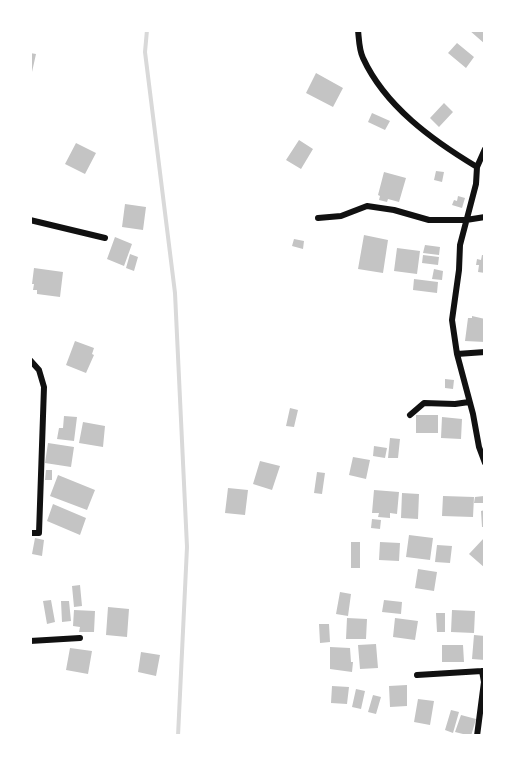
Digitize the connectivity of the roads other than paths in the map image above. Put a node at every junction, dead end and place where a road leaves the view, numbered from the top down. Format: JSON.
{"nodes":[{"id":1,"x":358,"y":30,"type":"edge"},
{"id":2,"x":485,"y":148,"type":"edge"},
{"id":3,"x":477,"y":167,"type":"junction"},
{"id":4,"x":485,"y":217,"type":"edge"},
{"id":5,"x":318,"y":219,"type":"dead end"},
{"id":6,"x":30,"y":220,"type":"edge"},
{"id":7,"x":466,"y":220,"type":"junction"},
{"id":8,"x":105,"y":238,"type":"dead end"},
{"id":9,"x":485,"y":352,"type":"edge"},
{"id":10,"x":457,"y":354,"type":"junction"},
{"id":11,"x":30,"y":360,"type":"edge"},
{"id":12,"x":469,"y":402,"type":"junction"},
{"id":13,"x":410,"y":415,"type":"dead end"},
{"id":14,"x":485,"y":463,"type":"edge"},
{"id":15,"x":30,"y":533,"type":"edge"},
{"id":16,"x":80,"y":638,"type":"dead end"},
{"id":17,"x":30,"y":641,"type":"edge"},
{"id":18,"x":483,"y":671,"type":"edge"},
{"id":19,"x":417,"y":675,"type":"dead end"},
{"id":20,"x":477,"y":736,"type":"edge"}],
"edges":[{"from":1,"to":3,"type":"street"},
{"from":2,"to":3,"type":"street"},
{"from":3,"to":7,"type":"street"},
{"from":4,"to":7,"type":"street"},
{"from":5,"to":7,"type":"street"},
{"from":6,"to":8,"type":"street"},
{"from":7,"to":10,"type":"street"},
{"from":9,"to":10,"type":"street"},
{"from":10,"to":12,"type":"street"},
{"from":11,"to":15,"type":"street"},
{"from":12,"to":13,"type":"street"},
{"from":12,"to":14,"type":"street"},
{"from":16,"to":17,"type":"street"},
{"from":18,"to":19,"type":"street"},
{"from":18,"to":20,"type":"street"}]}
